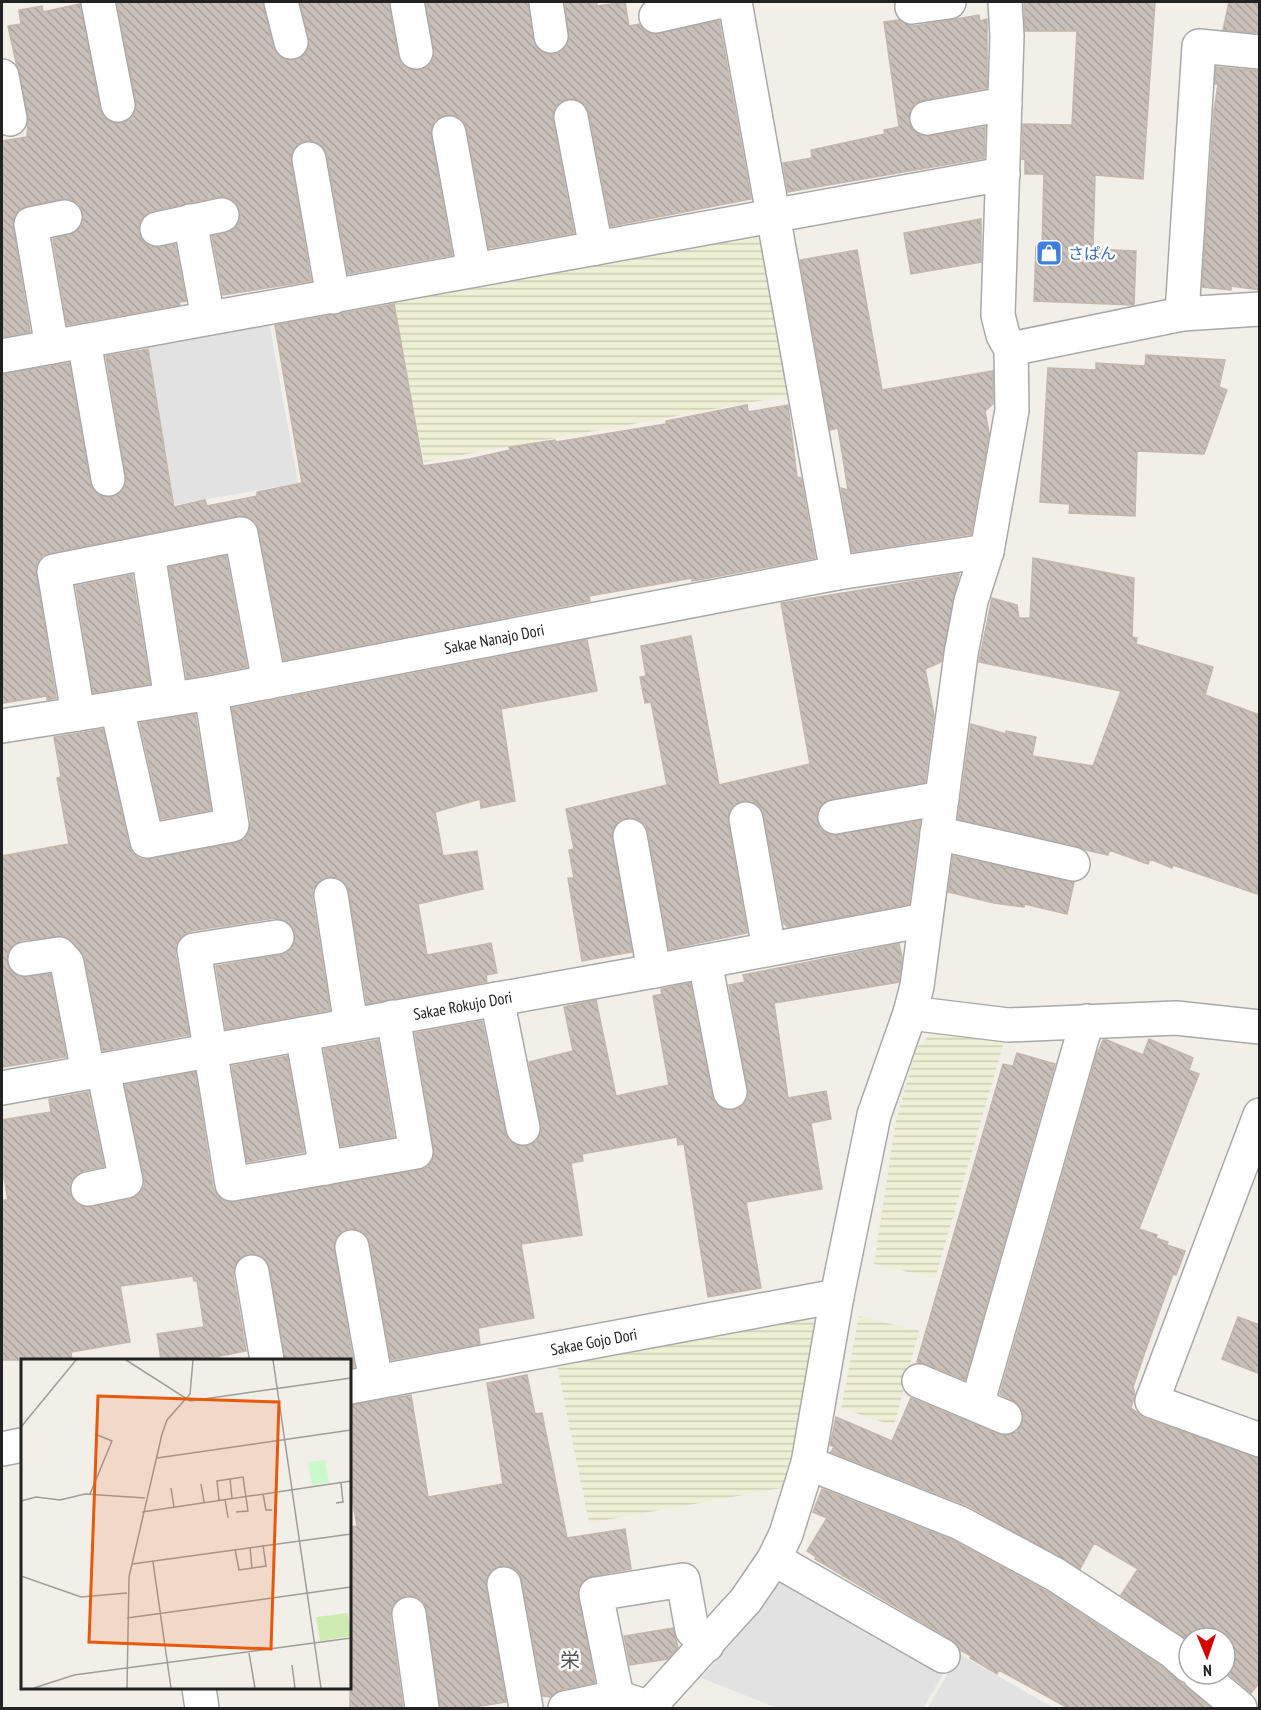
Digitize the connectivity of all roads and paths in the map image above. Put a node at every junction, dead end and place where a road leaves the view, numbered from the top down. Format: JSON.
{"nodes":[{"id":1,"x":98,"y":2,"type":"edge"},
{"id":2,"x":281,"y":2,"type":"edge"},
{"id":3,"x":407,"y":2,"type":"edge"},
{"id":4,"x":546,"y":2,"type":"edge"},
{"id":5,"x":718,"y":2,"type":"edge"},
{"id":6,"x":735,"y":2,"type":"edge"},
{"id":7,"x":949,"y":2,"type":"edge"},
{"id":8,"x":1005,"y":2,"type":"edge"},
{"id":9,"x":912,"y":7,"type":"dead end"},
{"id":10,"x":656,"y":16,"type":"dead end"},
{"id":11,"x":551,"y":36,"type":"dead end"},
{"id":12,"x":291,"y":42,"type":"dead end"},
{"id":13,"x":416,"y":52,"type":"dead end"},
{"id":14,"x":1260,"y":52,"type":"edge"},
{"id":15,"x":2,"y":76,"type":"edge"},
{"id":16,"x":1005,"y":104,"type":"junction"},
{"id":17,"x":118,"y":105,"type":"dead end"},
{"id":18,"x":571,"y":117,"type":"dead end"},
{"id":19,"x":927,"y":118,"type":"dead end"},
{"id":20,"x":10,"y":119,"type":"dead end"},
{"id":21,"x":449,"y":134,"type":"dead end"},
{"id":22,"x":309,"y":159,"type":"dead end"},
{"id":23,"x":1004,"y":174,"type":"junction"},
{"id":24,"x":774,"y":214,"type":"junction"},
{"id":25,"x":222,"y":215,"type":"dead end"},
{"id":26,"x":65,"y":217,"type":"dead end"},
{"id":27,"x":190,"y":221,"type":"junction"},
{"id":28,"x":157,"y":229,"type":"dead end"},
{"id":29,"x":596,"y":248,"type":"junction"},
{"id":30,"x":474,"y":270,"type":"junction"},
{"id":31,"x":333,"y":297,"type":"junction"},
{"id":32,"x":1260,"y":309,"type":"edge"},
{"id":33,"x":1182,"y":314,"type":"junction"},
{"id":34,"x":208,"y":318,"type":"junction"},
{"id":35,"x":84,"y":341,"type":"junction"},
{"id":36,"x":52,"y":347,"type":"junction"},
{"id":37,"x":1011,"y":349,"type":"junction"},
{"id":38,"x":2,"y":356,"type":"edge"},
{"id":39,"x":108,"y":479,"type":"dead end"},
{"id":40,"x":987,"y":551,"type":"junction"},
{"id":41,"x":148,"y":553,"type":"junction"},
{"id":42,"x":837,"y":573,"type":"junction"},
{"id":43,"x":269,"y":682,"type":"junction"},
{"id":44,"x":211,"y":693,"type":"junction"},
{"id":45,"x":171,"y":699,"type":"junction"},
{"id":46,"x":117,"y":708,"type":"junction"},
{"id":47,"x":78,"y":714,"type":"junction"},
{"id":48,"x":2,"y":726,"type":"edge"},
{"id":49,"x":942,"y":798,"type":"junction"},
{"id":50,"x":835,"y":817,"type":"dead end"},
{"id":51,"x":747,"y":819,"type":"dead end"},
{"id":52,"x":937,"y":833,"type":"junction"},
{"id":53,"x":630,"y":836,"type":"dead end"},
{"id":54,"x":1073,"y":864,"type":"dead end"},
{"id":55,"x":331,"y":895,"type":"dead end"},
{"id":56,"x":925,"y":920,"type":"junction"},
{"id":57,"x":277,"y":937,"type":"dead end"},
{"id":58,"x":769,"y":949,"type":"junction"},
{"id":59,"x":25,"y":959,"type":"dead end"},
{"id":60,"x":705,"y":962,"type":"junction"},
{"id":61,"x":654,"y":972,"type":"junction"},
{"id":62,"x":497,"y":999,"type":"junction"},
{"id":63,"x":910,"y":1013,"type":"junction"},
{"id":64,"x":393,"y":1017,"type":"junction"},
{"id":65,"x":1087,"y":1021,"type":"junction"},
{"id":66,"x":351,"y":1025,"type":"junction"},
{"id":67,"x":1260,"y":1027,"type":"edge"},
{"id":68,"x":302,"y":1034,"type":"junction"},
{"id":69,"x":208,"y":1051,"type":"junction"},
{"id":70,"x":95,"y":1071,"type":"junction"},
{"id":71,"x":2,"y":1088,"type":"edge"},
{"id":72,"x":730,"y":1092,"type":"dead end"},
{"id":73,"x":1260,"y":1115,"type":"edge"},
{"id":74,"x":523,"y":1128,"type":"dead end"},
{"id":75,"x":326,"y":1168,"type":"junction"},
{"id":76,"x":88,"y":1189,"type":"dead end"},
{"id":77,"x":352,"y":1247,"type":"dead end"},
{"id":78,"x":252,"y":1272,"type":"dead end"},
{"id":79,"x":837,"y":1296,"type":"junction"},
{"id":80,"x":267,"y":1359,"type":"edge"},
{"id":81,"x":919,"y":1381,"type":"dead end"},
{"id":82,"x":363,"y":1384,"type":"edge"},
{"id":83,"x":1260,"y":1440,"type":"edge"},
{"id":84,"x":21,"y":1445,"type":"edge"},
{"id":85,"x":2,"y":1449,"type":"edge"},
{"id":86,"x":808,"y":1463,"type":"junction"},
{"id":87,"x":774,"y":1559,"type":"junction"},
{"id":88,"x":504,"y":1584,"type":"dead end"},
{"id":89,"x":408,"y":1614,"type":"dead end"},
{"id":90,"x":706,"y":1645,"type":"junction"},
{"id":91,"x":1177,"y":1655,"type":"edge"},
{"id":92,"x":943,"y":1656,"type":"dead end"},
{"id":93,"x":1213,"y":1686,"type":"edge"},
{"id":94,"x":199,"y":1689,"type":"edge"},
{"id":95,"x":637,"y":1705,"type":"edge"},
{"id":96,"x":202,"y":1708,"type":"edge"},
{"id":97,"x":422,"y":1708,"type":"edge"},
{"id":98,"x":525,"y":1708,"type":"edge"},
{"id":99,"x":565,"y":1708,"type":"edge"},
{"id":100,"x":1240,"y":1708,"type":"edge"}],
"edges":[{"from":1,"to":17,"type":"street"},
{"from":2,"to":12,"type":"street"},
{"from":3,"to":13,"type":"street"},
{"from":4,"to":11,"type":"street"},
{"from":5,"to":10,"type":"street"},
{"from":6,"to":24,"type":"street"},
{"from":7,"to":9,"type":"street"},
{"from":8,"to":16,"type":"street"},
{"from":14,"to":33,"type":"street"},
{"from":15,"to":20,"type":"street"},
{"from":16,"to":19,"type":"street"},
{"from":16,"to":23,"type":"street"},
{"from":18,"to":29,"type":"street"},
{"from":21,"to":30,"type":"street"},
{"from":22,"to":31,"type":"street"},
{"from":23,"to":24,"type":"street"},
{"from":23,"to":37,"type":"street"},
{"from":24,"to":29,"type":"street"},
{"from":24,"to":42,"type":"street"},
{"from":25,"to":27,"type":"street"},
{"from":26,"to":36,"type":"street"},
{"from":27,"to":28,"type":"street"},
{"from":27,"to":34,"type":"street"},
{"from":29,"to":30,"type":"street"},
{"from":30,"to":31,"type":"street"},
{"from":31,"to":34,"type":"street"},
{"from":32,"to":33,"type":"street"},
{"from":33,"to":37,"type":"street"},
{"from":34,"to":35,"type":"street"},
{"from":35,"to":36,"type":"street"},
{"from":35,"to":39,"type":"street"},
{"from":36,"to":38,"type":"street"},
{"from":37,"to":40,"type":"street"},
{"from":40,"to":42,"type":"street","name":"Sakae Nanajo Dori"},
{"from":40,"to":49,"type":"street"},
{"from":41,"to":43,"type":"street"},
{"from":41,"to":45,"type":"street"},
{"from":41,"to":47,"type":"street"},
{"from":42,"to":43,"type":"street","name":"Sakae Nanajo Dori"},
{"from":43,"to":44,"type":"street","name":"Sakae Nanajo Dori"},
{"from":44,"to":45,"type":"street","name":"Sakae Nanajo Dori"},
{"from":44,"to":46,"type":"street"},
{"from":45,"to":46,"type":"street","name":"Sakae Nanajo Dori"},
{"from":46,"to":47,"type":"street","name":"Sakae Nanajo Dori"},
{"from":47,"to":48,"type":"street","name":"Sakae Nanajo Dori"},
{"from":49,"to":50,"type":"street"},
{"from":49,"to":52,"type":"street"},
{"from":51,"to":58,"type":"street"},
{"from":52,"to":54,"type":"street"},
{"from":52,"to":56,"type":"street"},
{"from":53,"to":61,"type":"street"},
{"from":55,"to":66,"type":"street"},
{"from":56,"to":58,"type":"street","name":"Sakae Rokujo Dori"},
{"from":56,"to":63,"type":"street"},
{"from":57,"to":69,"type":"street"},
{"from":58,"to":60,"type":"street","name":"Sakae Rokujo Dori"},
{"from":59,"to":70,"type":"street"},
{"from":60,"to":61,"type":"street","name":"Sakae Rokujo Dori"},
{"from":60,"to":72,"type":"street"},
{"from":61,"to":62,"type":"street","name":"Sakae Rokujo Dori"},
{"from":62,"to":64,"type":"street","name":"Sakae Rokujo Dori"},
{"from":62,"to":74,"type":"street"},
{"from":63,"to":65,"type":"street"},
{"from":63,"to":79,"type":"street"},
{"from":64,"to":66,"type":"street","name":"Sakae Rokujo Dori"},
{"from":64,"to":75,"type":"street"},
{"from":65,"to":67,"type":"street"},
{"from":65,"to":81,"type":"street"},
{"from":66,"to":68,"type":"street","name":"Sakae Rokujo Dori"},
{"from":68,"to":69,"type":"street","name":"Sakae Rokujo Dori"},
{"from":68,"to":75,"type":"street"},
{"from":69,"to":70,"type":"street","name":"Sakae Rokujo Dori"},
{"from":69,"to":75,"type":"street"},
{"from":70,"to":71,"type":"street","name":"Sakae Rokujo Dori"},
{"from":70,"to":76,"type":"street"},
{"from":73,"to":83,"type":"street"},
{"from":77,"to":82,"type":"street"},
{"from":78,"to":80,"type":"street"},
{"from":79,"to":82,"type":"street","name":"Sakae Gojo Dori"},
{"from":79,"to":86,"type":"street"},
{"from":84,"to":85,"type":"street"},
{"from":86,"to":87,"type":"street"},
{"from":86,"to":91,"type":"street"},
{"from":87,"to":90,"type":"street"},
{"from":87,"to":92,"type":"street"},
{"from":88,"to":98,"type":"street"},
{"from":89,"to":97,"type":"street"},
{"from":90,"to":95,"type":"street"},
{"from":90,"to":95,"type":"street"},
{"from":93,"to":100,"type":"street"},
{"from":94,"to":96,"type":"street"},
{"from":95,"to":99,"type":"street"}]}
